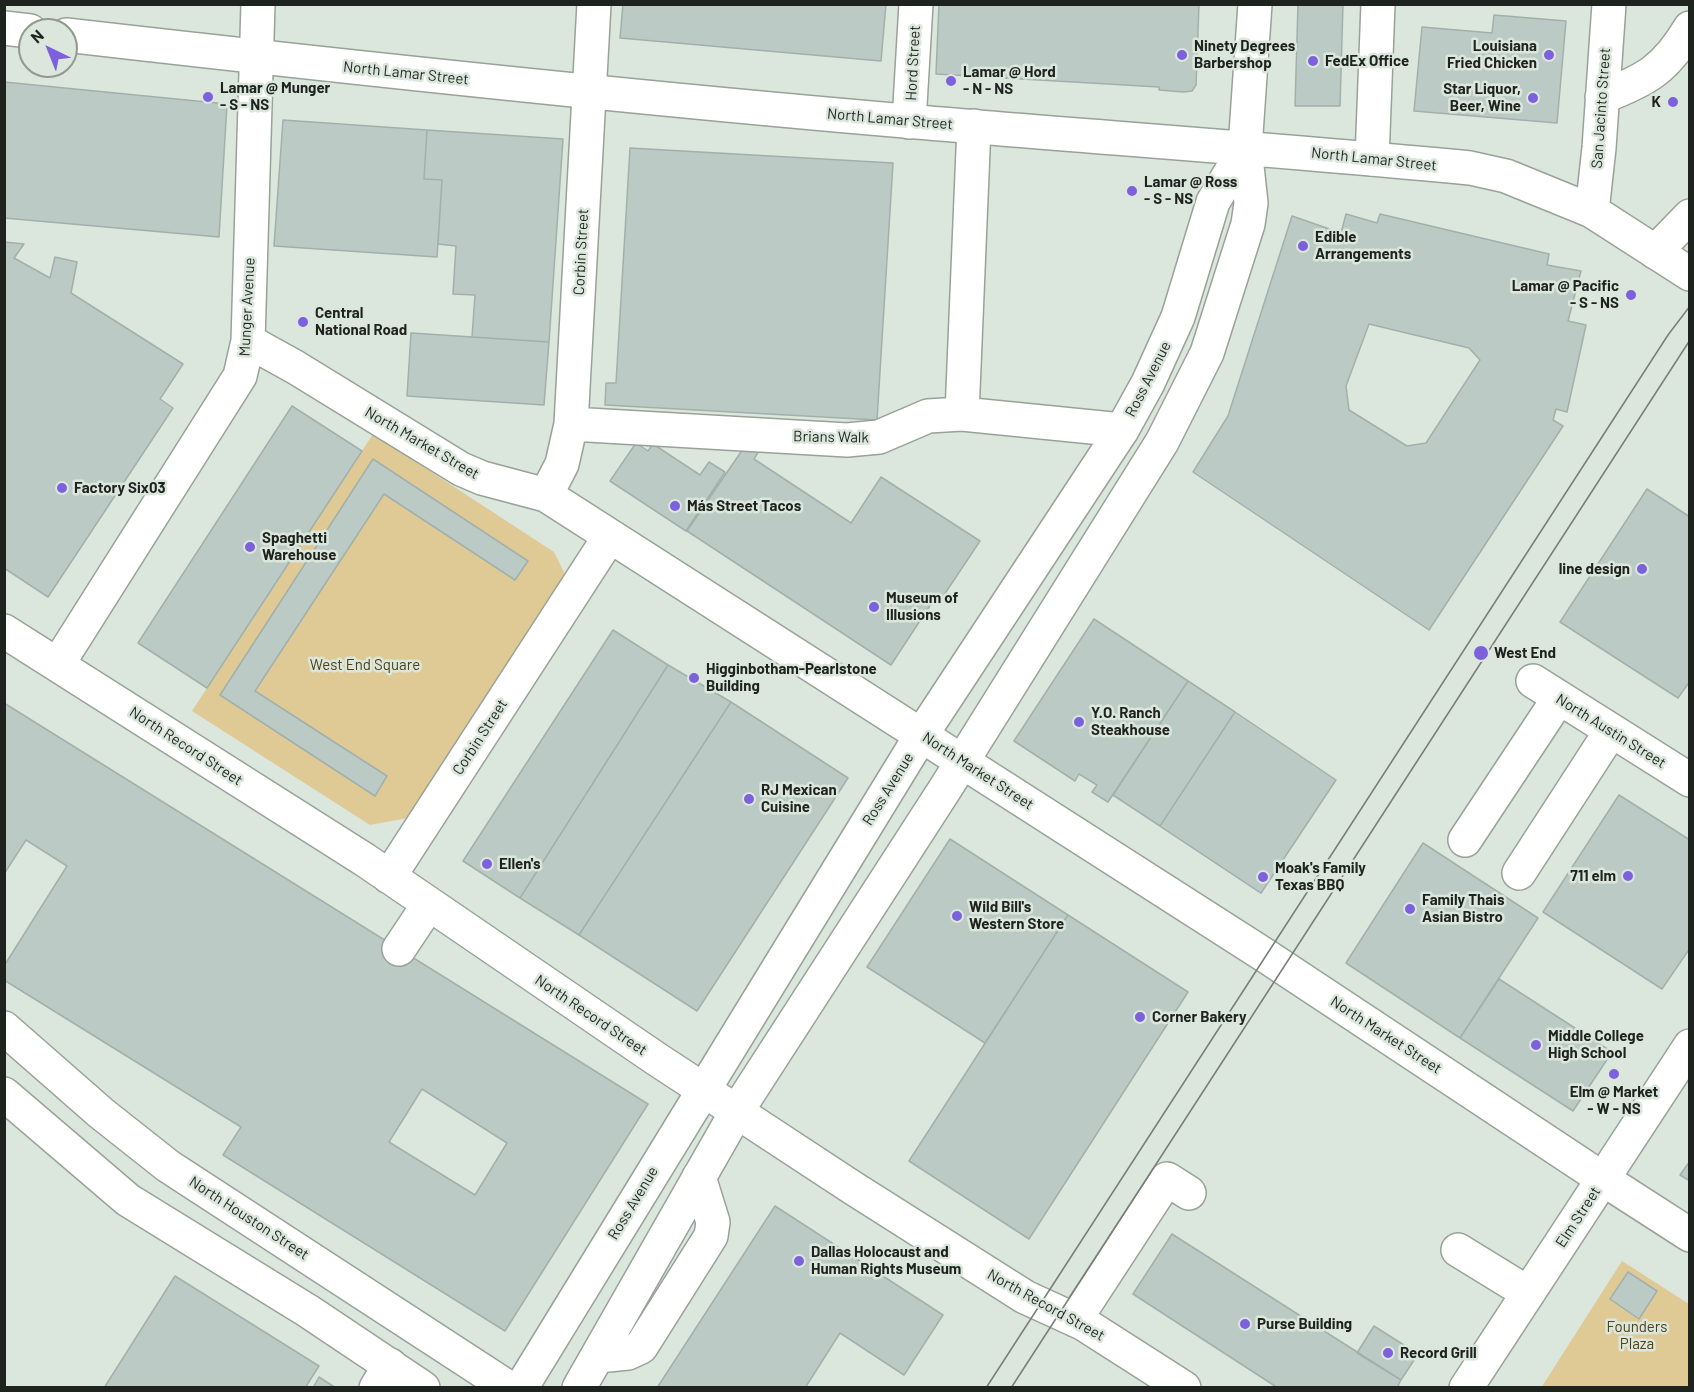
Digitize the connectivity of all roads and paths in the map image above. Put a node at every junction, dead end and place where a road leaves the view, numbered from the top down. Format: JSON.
{"nodes":[{"id":1,"x":258,"y":4,"type":"edge"},
{"id":2,"x":594,"y":4,"type":"edge"},
{"id":3,"x":916,"y":4,"type":"edge"},
{"id":4,"x":1255,"y":4,"type":"edge"},
{"id":5,"x":1378,"y":4,"type":"edge"},
{"id":6,"x":1609,"y":4,"type":"edge"},
{"id":7,"x":1689,"y":28,"type":"edge"},
{"id":8,"x":78,"y":36,"type":"edge"},
{"id":9,"x":257,"y":57,"type":"junction"},
{"id":10,"x":591,"y":90,"type":"junction"},
{"id":11,"x":1602,"y":97,"type":"junction"},
{"id":12,"x":909,"y":122,"type":"junction"},
{"id":13,"x":974,"y":126,"type":"junction"},
{"id":14,"x":1245,"y":148,"type":"junction"},
{"id":15,"x":1372,"y":159,"type":"junction"},
{"id":16,"x":1592,"y":211,"type":"junction"},
{"id":17,"x":1689,"y":216,"type":"edge"},
{"id":18,"x":1655,"y":252,"type":"junction"},
{"id":19,"x":1689,"y":274,"type":"edge"},
{"id":20,"x":248,"y":341,"type":"junction"},
{"id":21,"x":962,"y":414,"type":"junction"},
{"id":22,"x":571,"y":424,"type":"junction"},
{"id":23,"x":1122,"y":430,"type":"junction"},
{"id":24,"x":546,"y":495,"type":"junction"},
{"id":25,"x":1076,"y":504,"type":"junction"},
{"id":26,"x":1110,"y":525,"type":"junction"},
{"id":27,"x":610,"y":536,"type":"junction"},
{"id":28,"x":4,"y":631,"type":"edge"},
{"id":29,"x":58,"y":664,"type":"junction"},
{"id":30,"x":1611,"y":731,"type":"junction"},
{"id":31,"x":922,"y":734,"type":"junction"},
{"id":32,"x":962,"y":761,"type":"junction"},
{"id":33,"x":1689,"y":780,"type":"edge"},
{"id":34,"x":1465,"y":840,"type":"dead end"},
{"id":35,"x":1519,"y":873,"type":"dead end"},
{"id":36,"x":389,"y":877,"type":"junction"},
{"id":37,"x":429,"y":904,"type":"junction"},
{"id":38,"x":399,"y":949,"type":"dead end"},
{"id":39,"x":12,"y":1040,"type":"edge"},
{"id":40,"x":1689,"y":1046,"type":"edge"},
{"id":41,"x":703,"y":1088,"type":"junction"},
{"id":42,"x":4,"y":1094,"type":"edge"},
{"id":43,"x":736,"y":1111,"type":"junction"},
{"id":44,"x":1603,"y":1179,"type":"junction"},
{"id":45,"x":1189,"y":1192,"type":"dead end"},
{"id":46,"x":243,"y":1214,"type":"junction"},
{"id":47,"x":1689,"y":1235,"type":"edge"},
{"id":48,"x":1458,"y":1250,"type":"dead end"},
{"id":49,"x":252,"y":1279,"type":"junction"},
{"id":50,"x":1528,"y":1293,"type":"junction"},
{"id":51,"x":1076,"y":1320,"type":"junction"},
{"id":52,"x":383,"y":1376,"type":"edge"},
{"id":53,"x":423,"y":1388,"type":"edge"},
{"id":54,"x":509,"y":1388,"type":"edge"},
{"id":55,"x":521,"y":1388,"type":"edge"},
{"id":56,"x":579,"y":1388,"type":"edge"},
{"id":57,"x":1184,"y":1388,"type":"edge"},
{"id":58,"x":1466,"y":1388,"type":"edge"}],
"edges":[{"from":1,"to":9,"type":"main road","name":"Munger Avenue"},
{"from":2,"to":10,"type":"main road","name":"Corbin Street"},
{"from":3,"to":12,"type":"main road","name":"Hord Street"},
{"from":4,"to":14,"type":"main road","name":"Ross Avenue"},
{"from":5,"to":15,"type":"main road"},
{"from":6,"to":11,"type":"main road","name":"San Jacinto Street"},
{"from":7,"to":11,"type":"main road"},
{"from":8,"to":9,"type":"main road","name":"North Lamar Street"},
{"from":9,"to":10,"type":"main road","name":"North Lamar Street"},
{"from":9,"to":20,"type":"main road","name":"Munger Avenue"},
{"from":10,"to":12,"type":"main road","name":"North Lamar Street"},
{"from":10,"to":22,"type":"main road","name":"Corbin Street"},
{"from":11,"to":16,"type":"main road","name":"San Jacinto Street"},
{"from":12,"to":13,"type":"main road","name":"North Lamar Street"},
{"from":13,"to":14,"type":"main road","name":"North Lamar Street"},
{"from":13,"to":21,"type":"main road"},
{"from":14,"to":15,"type":"main road","name":"North Lamar Street"},
{"from":14,"to":23,"type":"main road","name":"Ross Avenue"},
{"from":14,"to":26,"type":"main road","name":"Ross Avenue"},
{"from":15,"to":16,"type":"main road","name":"North Lamar Street"},
{"from":16,"to":18,"type":"main road","name":"North Lamar Street"},
{"from":17,"to":18,"type":"main road"},
{"from":18,"to":19,"type":"main road","name":"North Lamar Street"},
{"from":20,"to":24,"type":"main road","name":"North Market Street"},
{"from":20,"to":29,"type":"main road","name":"Munger Avenue"},
{"from":21,"to":22,"type":"main road","name":"Brians Walk"},
{"from":21,"to":23,"type":"main road","name":"Brians Walk"},
{"from":22,"to":24,"type":"main road","name":"Corbin Street"},
{"from":23,"to":25,"type":"main road","name":"Ross Avenue"},
{"from":24,"to":27,"type":"main road","name":"North Market Street"},
{"from":25,"to":26,"type":"main road"},
{"from":25,"to":31,"type":"main road","name":"Ross Avenue"},
{"from":26,"to":32,"type":"main road","name":"Ross Avenue"},
{"from":27,"to":31,"type":"main road","name":"North Market Street"},
{"from":27,"to":36,"type":"main road","name":"Corbin Street"},
{"from":28,"to":29,"type":"main road","name":"North Record Street"},
{"from":29,"to":36,"type":"main road","name":"North Record Street"},
{"from":30,"to":33,"type":"main road","name":"North Austin Street"},
{"from":30,"to":34,"type":"main road","name":"North Austin Street"},
{"from":30,"to":35,"type":"main road"},
{"from":31,"to":32,"type":"main road","name":"North Market Street"},
{"from":31,"to":41,"type":"main road","name":"Ross Avenue"},
{"from":32,"to":43,"type":"main road","name":"Ross Avenue"},
{"from":32,"to":44,"type":"main road","name":"North Market Street"},
{"from":36,"to":37,"type":"main road","name":"North Record Street"},
{"from":37,"to":38,"type":"main road"},
{"from":37,"to":41,"type":"main road","name":"North Record Street"},
{"from":39,"to":46,"type":"main road","name":"North Houston Street"},
{"from":40,"to":44,"type":"main road","name":"Elm Street"},
{"from":41,"to":43,"type":"main road","name":"North Record Street"},
{"from":41,"to":55,"type":"main road","name":"Ross Avenue"},
{"from":42,"to":49,"type":"main road"},
{"from":43,"to":51,"type":"main road","name":"North Record Street"},
{"from":43,"to":56,"type":"main road","name":"Ross Avenue"},
{"from":44,"to":47,"type":"main road","name":"North Market Street"},
{"from":44,"to":50,"type":"main road","name":"Elm Street"},
{"from":45,"to":51,"type":"main road"},
{"from":46,"to":49,"type":"main road"},
{"from":46,"to":54,"type":"main road","name":"North Houston Street"},
{"from":48,"to":50,"type":"main road"},
{"from":49,"to":52,"type":"main road"},
{"from":50,"to":58,"type":"main road","name":"Elm Street"},
{"from":51,"to":57,"type":"main road","name":"North Record Street"},
{"from":52,"to":53,"type":"main road"}]}
